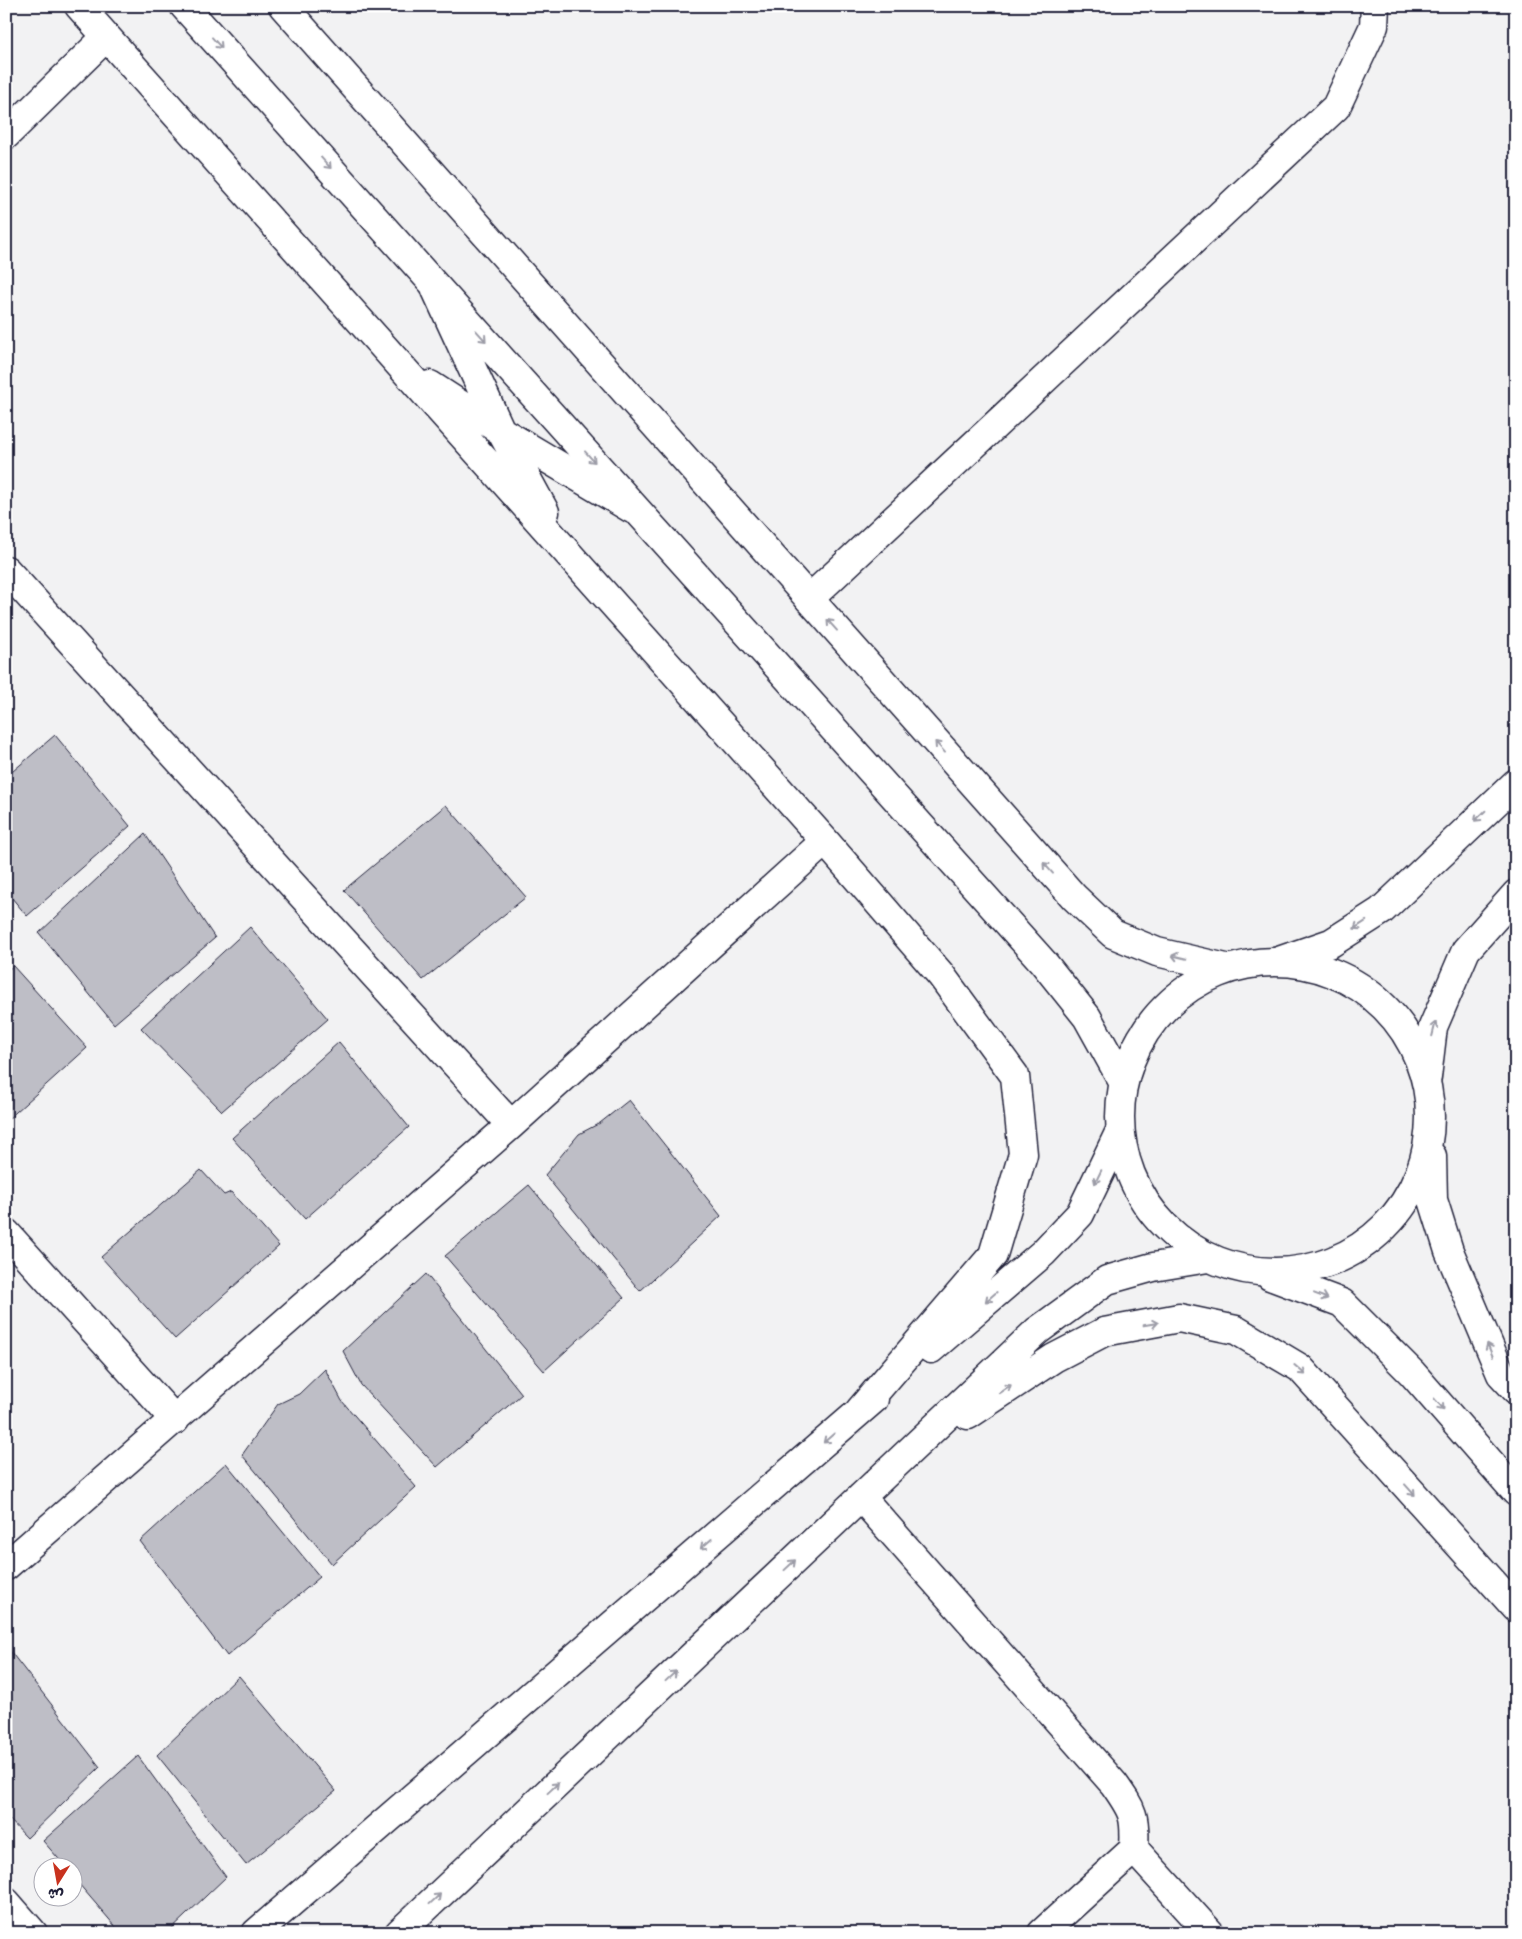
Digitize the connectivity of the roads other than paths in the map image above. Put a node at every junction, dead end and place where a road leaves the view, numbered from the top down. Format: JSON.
{"nodes":[{"id":1,"x":79,"y":6,"type":"edge"},
{"id":2,"x":184,"y":6,"type":"edge"},
{"id":3,"x":283,"y":6,"type":"edge"},
{"id":4,"x":1375,"y":6,"type":"edge"},
{"id":5,"x":106,"y":37,"type":"junction"},
{"id":6,"x":6,"y":134,"type":"edge"},
{"id":7,"x":432,"y":282,"type":"junction"},
{"id":8,"x":399,"y":365,"type":"junction"},
{"id":9,"x":501,"y":431,"type":"junction"},
{"id":10,"x":641,"y":514,"type":"junction"},
{"id":11,"x":567,"y":552,"type":"junction"},
{"id":12,"x":6,"y":570,"type":"edge"},
{"id":13,"x":809,"y":599,"type":"junction"},
{"id":14,"x":1516,"y":783,"type":"edge"},
{"id":15,"x":825,"y":840,"type":"junction"},
{"id":16,"x":1516,"y":894,"type":"edge"},
{"id":17,"x":1279,"y":960,"type":"junction"},
{"id":18,"x":1226,"y":968,"type":"junction"},
{"id":19,"x":1427,"y":1077,"type":"junction"},
{"id":20,"x":1122,"y":1080,"type":"junction"},
{"id":21,"x":511,"y":1125,"type":"junction"},
{"id":22,"x":1431,"y":1127,"type":"junction"},
{"id":23,"x":1119,"y":1133,"type":"junction"},
{"id":24,"x":6,"y":1233,"type":"edge"},
{"id":25,"x":1208,"y":1258,"type":"junction"},
{"id":26,"x":1259,"y":1272,"type":"junction"},
{"id":27,"x":1516,"y":1390,"type":"edge"},
{"id":28,"x":860,"y":1410,"type":"junction"},
{"id":29,"x":175,"y":1420,"type":"junction"},
{"id":30,"x":893,"y":1467,"type":"junction"},
{"id":31,"x":1516,"y":1492,"type":"edge"},
{"id":32,"x":861,"y":1497,"type":"junction"},
{"id":33,"x":6,"y":1566,"type":"edge"},
{"id":34,"x":1516,"y":1608,"type":"edge"},
{"id":35,"x":1134,"y":1849,"type":"junction"},
{"id":36,"x":6,"y":1902,"type":"edge"},
{"id":37,"x":33,"y":1933,"type":"edge"},
{"id":38,"x":256,"y":1933,"type":"edge"},
{"id":39,"x":400,"y":1933,"type":"edge"},
{"id":40,"x":1042,"y":1933,"type":"edge"},
{"id":41,"x":1210,"y":1933,"type":"edge"}],
"edges":[{"from":1,"to":5,"type":"street"},
{"from":2,"to":7,"type":"street","one_way":true},
{"from":3,"to":13,"type":"street"},
{"from":4,"to":13,"type":"street"},
{"from":5,"to":6,"type":"street"},
{"from":5,"to":8,"type":"street"},
{"from":7,"to":9,"type":"street"},
{"from":7,"to":10,"type":"street","one_way":true},
{"from":8,"to":9,"type":"street"},
{"from":8,"to":11,"type":"street"},
{"from":9,"to":10,"type":"street"},
{"from":9,"to":11,"type":"street"},
{"from":10,"to":20,"type":"street"},
{"from":11,"to":15,"type":"street"},
{"from":12,"to":21,"type":"street"},
{"from":18,"to":13,"type":"street","one_way":true},
{"from":14,"to":17,"type":"street","one_way":true},
{"from":15,"to":21,"type":"street"},
{"from":15,"to":28,"type":"street"},
{"from":19,"to":16,"type":"street","one_way":true},
{"from":17,"to":18,"type":"street"},
{"from":17,"to":19,"type":"street"},
{"from":18,"to":20,"type":"street"},
{"from":19,"to":22,"type":"street"},
{"from":20,"to":23,"type":"street"},
{"from":21,"to":29,"type":"street"},
{"from":22,"to":26,"type":"street"},
{"from":27,"to":22,"type":"street","one_way":true},
{"from":23,"to":25,"type":"street"},
{"from":23,"to":28,"type":"street","one_way":true},
{"from":24,"to":29,"type":"street"},
{"from":25,"to":26,"type":"street"},
{"from":25,"to":30,"type":"street"},
{"from":26,"to":31,"type":"street","one_way":true},
{"from":28,"to":38,"type":"street","one_way":true},
{"from":29,"to":33,"type":"street"},
{"from":30,"to":32,"type":"street"},
{"from":30,"to":34,"type":"street","one_way":true},
{"from":32,"to":35,"type":"street"},
{"from":39,"to":32,"type":"street","one_way":true},
{"from":35,"to":40,"type":"street"},
{"from":35,"to":41,"type":"street"},
{"from":36,"to":37,"type":"street"}]}
